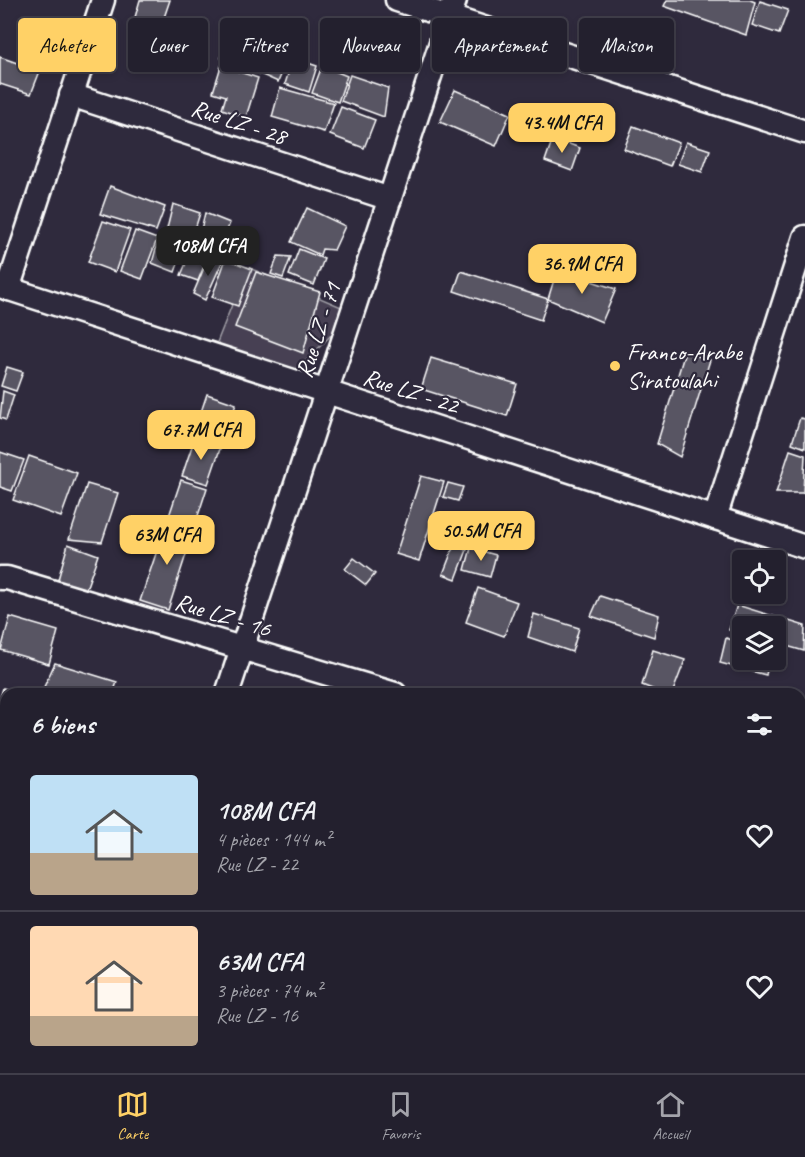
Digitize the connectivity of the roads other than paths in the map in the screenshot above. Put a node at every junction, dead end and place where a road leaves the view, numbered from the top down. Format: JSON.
{"nodes":[{"id":1,"x":103,"y":0,"type":"edge"},
{"id":2,"x":397,"y":0,"type":"edge"},
{"id":3,"x":452,"y":9,"type":"edge"},
{"id":4,"x":71,"y":95,"type":"junction"},
{"id":5,"x":805,"y":132,"type":"edge"},
{"id":6,"x":390,"y":199,"type":"junction"},
{"id":7,"x":805,"y":237,"type":"edge"},
{"id":8,"x":4,"y":288,"type":"edge"},
{"id":9,"x":327,"y":392,"type":"junction"},
{"id":10,"x":715,"y":518,"type":"junction"},
{"id":11,"x":805,"y":547,"type":"edge"},
{"id":12,"x":0,"y":578,"type":"edge"},
{"id":13,"x":242,"y":649,"type":"junction"},
{"id":14,"x":229,"y":688,"type":"edge"},
{"id":15,"x":375,"y":688,"type":"edge"}],
"edges":[{"from":1,"to":4,"type":"street"},
{"from":2,"to":3,"type":"street"},
{"from":3,"to":5,"type":"street"},
{"from":3,"to":6,"type":"street","name":"Rue LZ - 71"},
{"from":4,"to":6,"type":"street","name":"Rue LZ - 28"},
{"from":4,"to":8,"type":"street"},
{"from":6,"to":9,"type":"street","name":"Rue LZ - 71"},
{"from":7,"to":10,"type":"street"},
{"from":8,"to":9,"type":"street","name":"Rue LZ - 22"},
{"from":9,"to":10,"type":"street","name":"Rue LZ - 22"},
{"from":9,"to":13,"type":"street","name":"Rue LZ - 71"},
{"from":10,"to":11,"type":"street","name":"Rue LZ - 22"},
{"from":12,"to":13,"type":"street","name":"Rue LZ - 16"},
{"from":13,"to":14,"type":"street","name":"Rue LZ - 71"},
{"from":13,"to":15,"type":"street","name":"Rue LZ - 16"}]}
